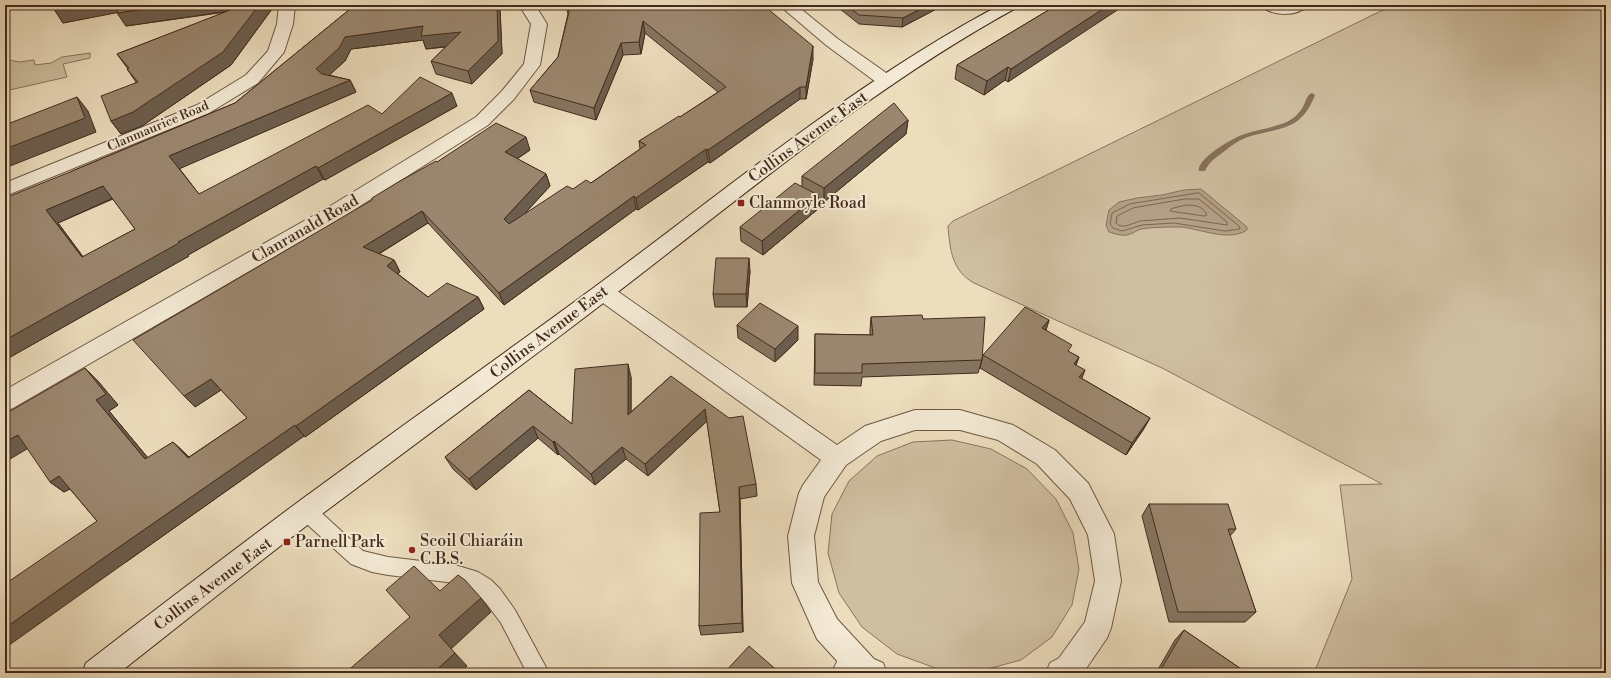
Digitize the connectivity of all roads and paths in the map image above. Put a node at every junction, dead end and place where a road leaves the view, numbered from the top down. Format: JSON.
{"nodes":[{"id":1,"x":287,"y":5,"type":"edge"},
{"id":2,"x":527,"y":5,"type":"edge"},
{"id":3,"x":787,"y":5,"type":"edge"},
{"id":4,"x":1011,"y":5,"type":"edge"},
{"id":5,"x":1267,"y":5,"type":"edge"},
{"id":6,"x":1302,"y":5,"type":"edge"},
{"id":7,"x":886,"y":81,"type":"junction"},
{"id":8,"x":5,"y":190,"type":"edge"},
{"id":9,"x":602,"y":292,"type":"junction"},
{"id":10,"x":5,"y":401,"type":"edge"},
{"id":11,"x":837,"y":458,"type":"junction"},
{"id":12,"x":306,"y":511,"type":"junction"},
{"id":13,"x":856,"y":668,"type":"edge"},
{"id":14,"x":96,"y":673,"type":"edge"},
{"id":15,"x":539,"y":673,"type":"edge"},
{"id":16,"x":1060,"y":673,"type":"edge"}],
"edges":[{"from":1,"to":8,"type":"street","name":"Clanmaurice Road"},
{"from":2,"to":10,"type":"street","name":"Clanranald Road"},
{"from":3,"to":7,"type":"street"},
{"from":4,"to":7,"type":"street","name":"Collins Avenue East"},
{"from":5,"to":6,"type":"lane"},
{"from":7,"to":9,"type":"street","name":"Collins Avenue East"},
{"from":9,"to":11,"type":"street"},
{"from":9,"to":12,"type":"street","name":"Collins Avenue East"},
{"from":11,"to":13,"type":"street"},
{"from":11,"to":16,"type":"street"},
{"from":12,"to":14,"type":"street","name":"Collins Avenue East"},
{"from":12,"to":15,"type":"lane"}]}
